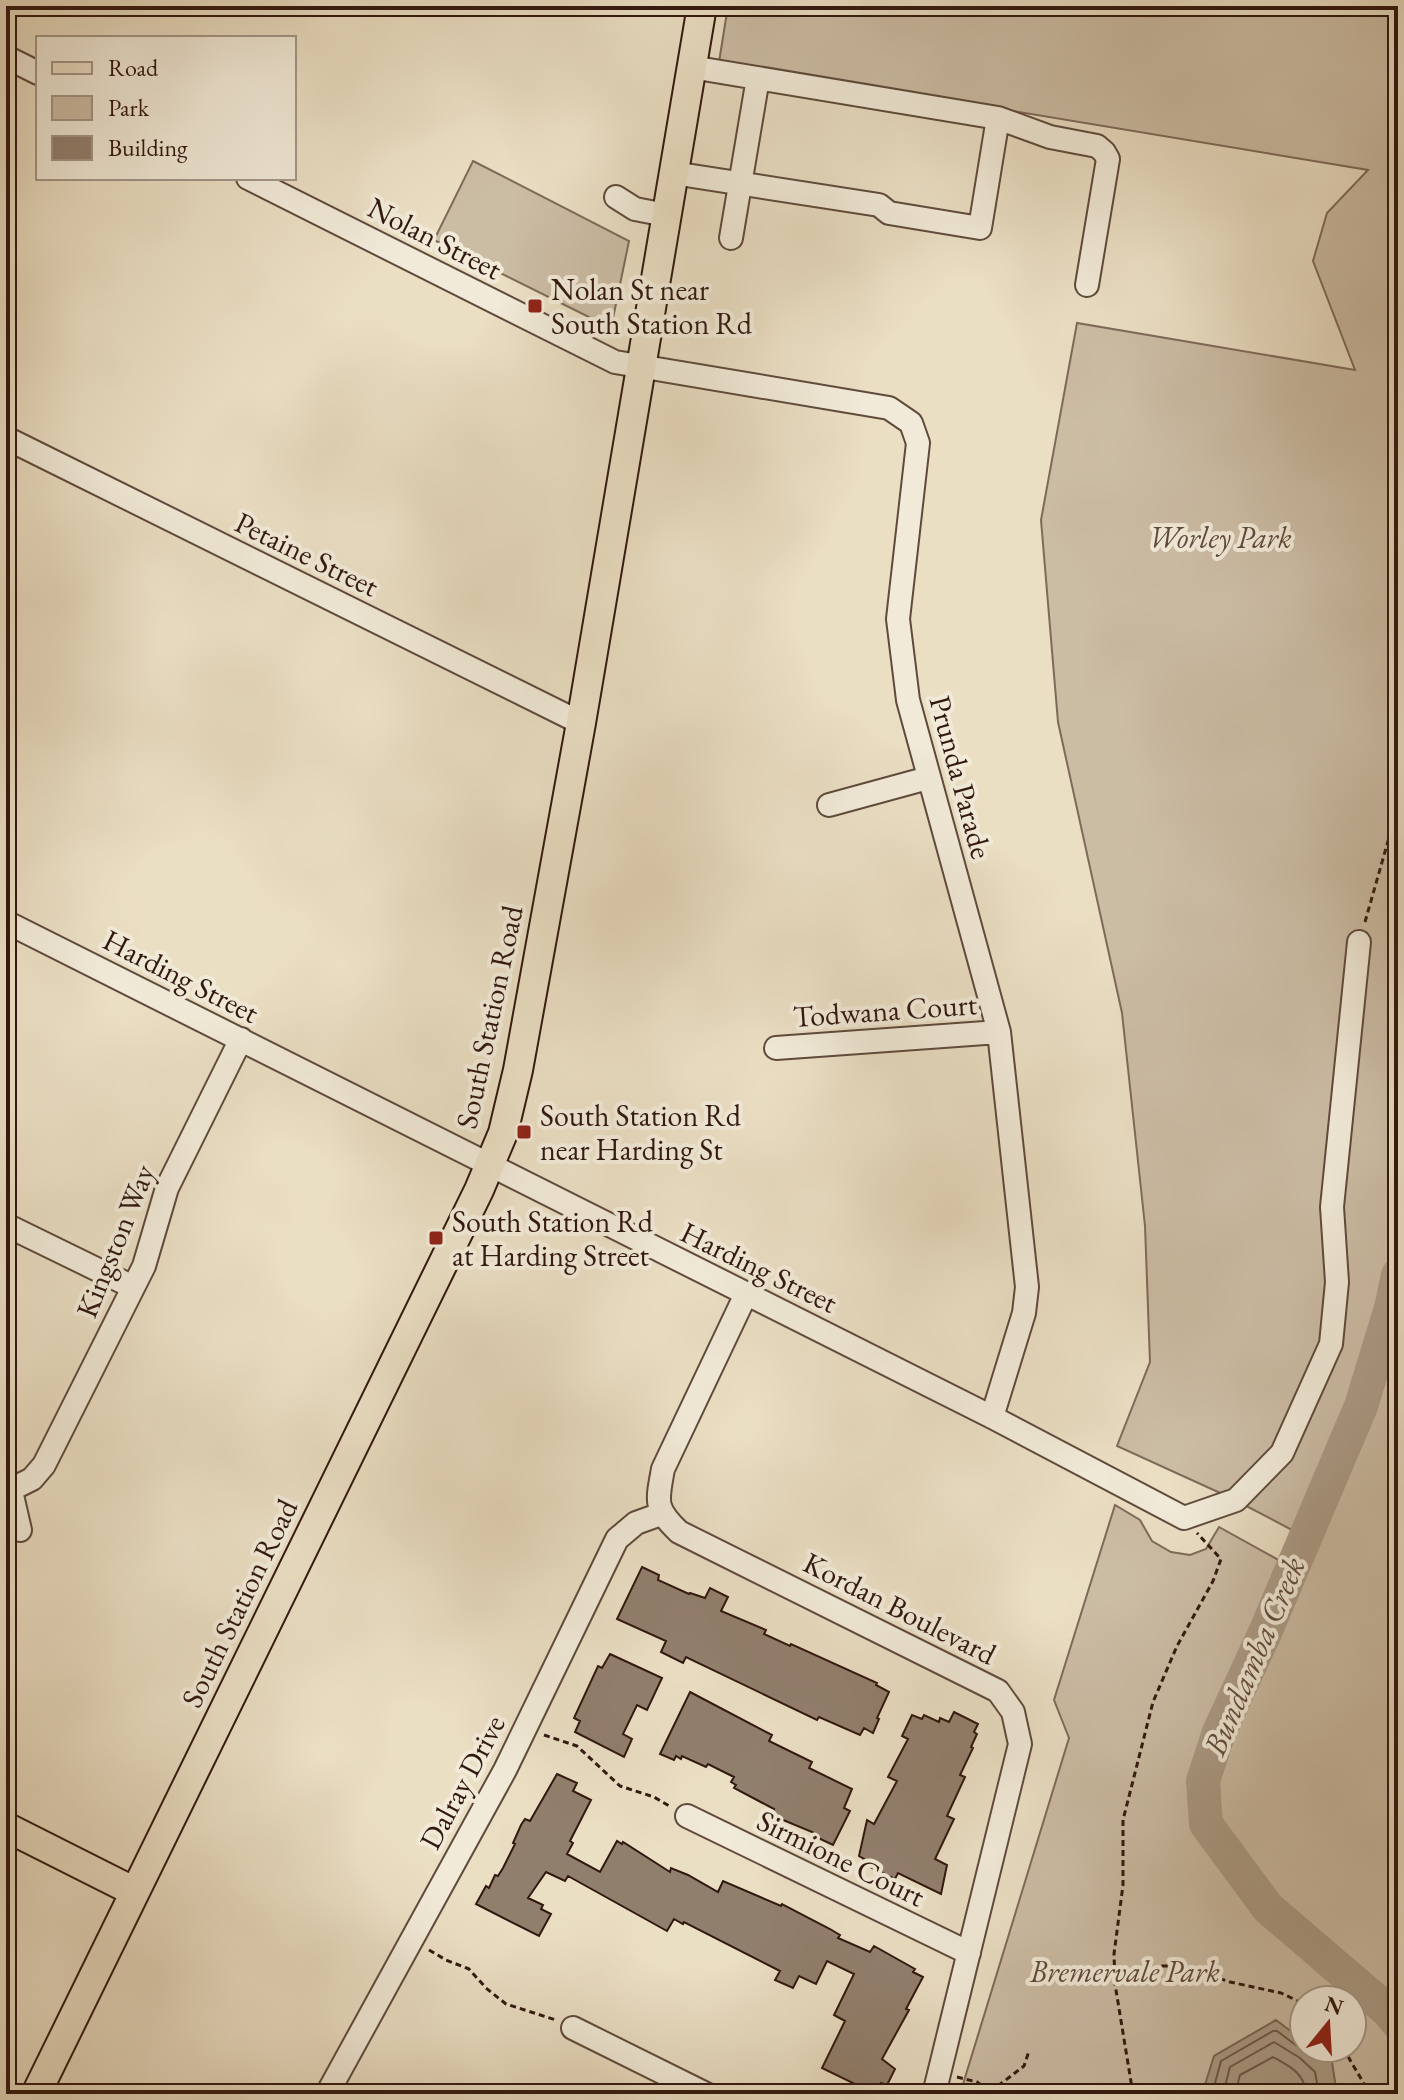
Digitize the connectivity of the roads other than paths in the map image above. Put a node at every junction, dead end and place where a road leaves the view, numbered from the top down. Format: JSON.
{"nodes":[{"id":1,"x":702,"y":6,"type":"edge"},
{"id":2,"x":6,"y":57,"type":"edge"},
{"id":3,"x":691,"y":67,"type":"junction"},
{"id":4,"x":36,"y":72,"type":"edge"},
{"id":5,"x":758,"y":78,"type":"junction"},
{"id":6,"x":998,"y":118,"type":"junction"},
{"id":7,"x":673,"y":173,"type":"junction"},
{"id":8,"x":252,"y":180,"type":"edge"},
{"id":9,"x":740,"y":183,"type":"junction"},
{"id":10,"x":616,"y":197,"type":"dead end"},
{"id":11,"x":666,"y":215,"type":"junction"},
{"id":12,"x":731,"y":238,"type":"dead end"},
{"id":13,"x":1087,"y":285,"type":"dead end"},
{"id":14,"x":640,"y":367,"type":"junction"},
{"id":15,"x":6,"y":438,"type":"edge"},
{"id":16,"x":581,"y":723,"type":"junction"},
{"id":17,"x":928,"y":778,"type":"junction"},
{"id":18,"x":829,"y":805,"type":"dead end"},
{"id":19,"x":6,"y":922,"type":"edge"},
{"id":20,"x":1359,"y":942,"type":"road end"},
{"id":21,"x":999,"y":1032,"type":"junction"},
{"id":22,"x":241,"y":1039,"type":"junction"},
{"id":23,"x":776,"y":1048,"type":"dead end"},
{"id":24,"x":490,"y":1165,"type":"junction"},
{"id":25,"x":6,"y":1225,"type":"edge"},
{"id":26,"x":133,"y":1287,"type":"junction"},
{"id":27,"x":746,"y":1294,"type":"junction"},
{"id":28,"x":992,"y":1417,"type":"junction"},
{"id":29,"x":8,"y":1491,"type":"edge"},
{"id":30,"x":661,"y":1514,"type":"junction"},
{"id":31,"x":20,"y":1530,"type":"dead end"},
{"id":32,"x":687,"y":1816,"type":"road end"},
{"id":33,"x":6,"y":1827,"type":"edge"},
{"id":34,"x":135,"y":1892,"type":"junction"},
{"id":35,"x":969,"y":1953,"type":"junction"},
{"id":36,"x":573,"y":2028,"type":"road end"},
{"id":37,"x":937,"y":2083,"type":"edge"},
{"id":38,"x":36,"y":2094,"type":"edge"},
{"id":39,"x":327,"y":2094,"type":"edge"},
{"id":40,"x":706,"y":2094,"type":"edge"}],
"edges":[{"from":1,"to":3,"type":"main road","name":"South Station Road"},
{"from":2,"to":4,"type":"street"},
{"from":3,"to":5,"type":"street"},
{"from":3,"to":7,"type":"main road","name":"South Station Road"},
{"from":5,"to":6,"type":"street"},
{"from":5,"to":9,"type":"street"},
{"from":6,"to":9,"type":"street"},
{"from":6,"to":13,"type":"street"},
{"from":7,"to":9,"type":"street"},
{"from":7,"to":11,"type":"main road","name":"South Station Road"},
{"from":8,"to":14,"type":"street","name":"Nolan Street"},
{"from":9,"to":12,"type":"street"},
{"from":10,"to":11,"type":"street"},
{"from":11,"to":14,"type":"main road","name":"South Station Road"},
{"from":14,"to":16,"type":"main road","name":"South Station Road"},
{"from":14,"to":17,"type":"street","name":"Prunda Parade"},
{"from":15,"to":16,"type":"street","name":"Petaine Street"},
{"from":16,"to":24,"type":"main road","name":"South Station Road"},
{"from":17,"to":18,"type":"street"},
{"from":17,"to":21,"type":"street","name":"Prunda Parade"},
{"from":19,"to":22,"type":"street","name":"Harding Street"},
{"from":20,"to":28,"type":"street","name":"Harding Street"},
{"from":21,"to":23,"type":"street","name":"Todwana Court"},
{"from":21,"to":28,"type":"street","name":"Prunda Parade"},
{"from":22,"to":24,"type":"street","name":"Harding Street"},
{"from":22,"to":26,"type":"street","name":"Kingston Way"},
{"from":24,"to":27,"type":"street","name":"Harding Street"},
{"from":24,"to":34,"type":"main road","name":"South Station Road"},
{"from":25,"to":26,"type":"street"},
{"from":26,"to":29,"type":"street","name":"Kingston Way"},
{"from":27,"to":28,"type":"street","name":"Harding Street"},
{"from":27,"to":30,"type":"street"},
{"from":29,"to":31,"type":"street"},
{"from":30,"to":35,"type":"street","name":"Kordan Boulevard"},
{"from":30,"to":39,"type":"street","name":"Dalray Drive"},
{"from":32,"to":35,"type":"street","name":"Sirmione Court"},
{"from":33,"to":34,"type":"main road"},
{"from":34,"to":38,"type":"main road","name":"South Station Road"},
{"from":35,"to":37,"type":"street","name":"Kordan Boulevard"},
{"from":36,"to":40,"type":"street"}]}
